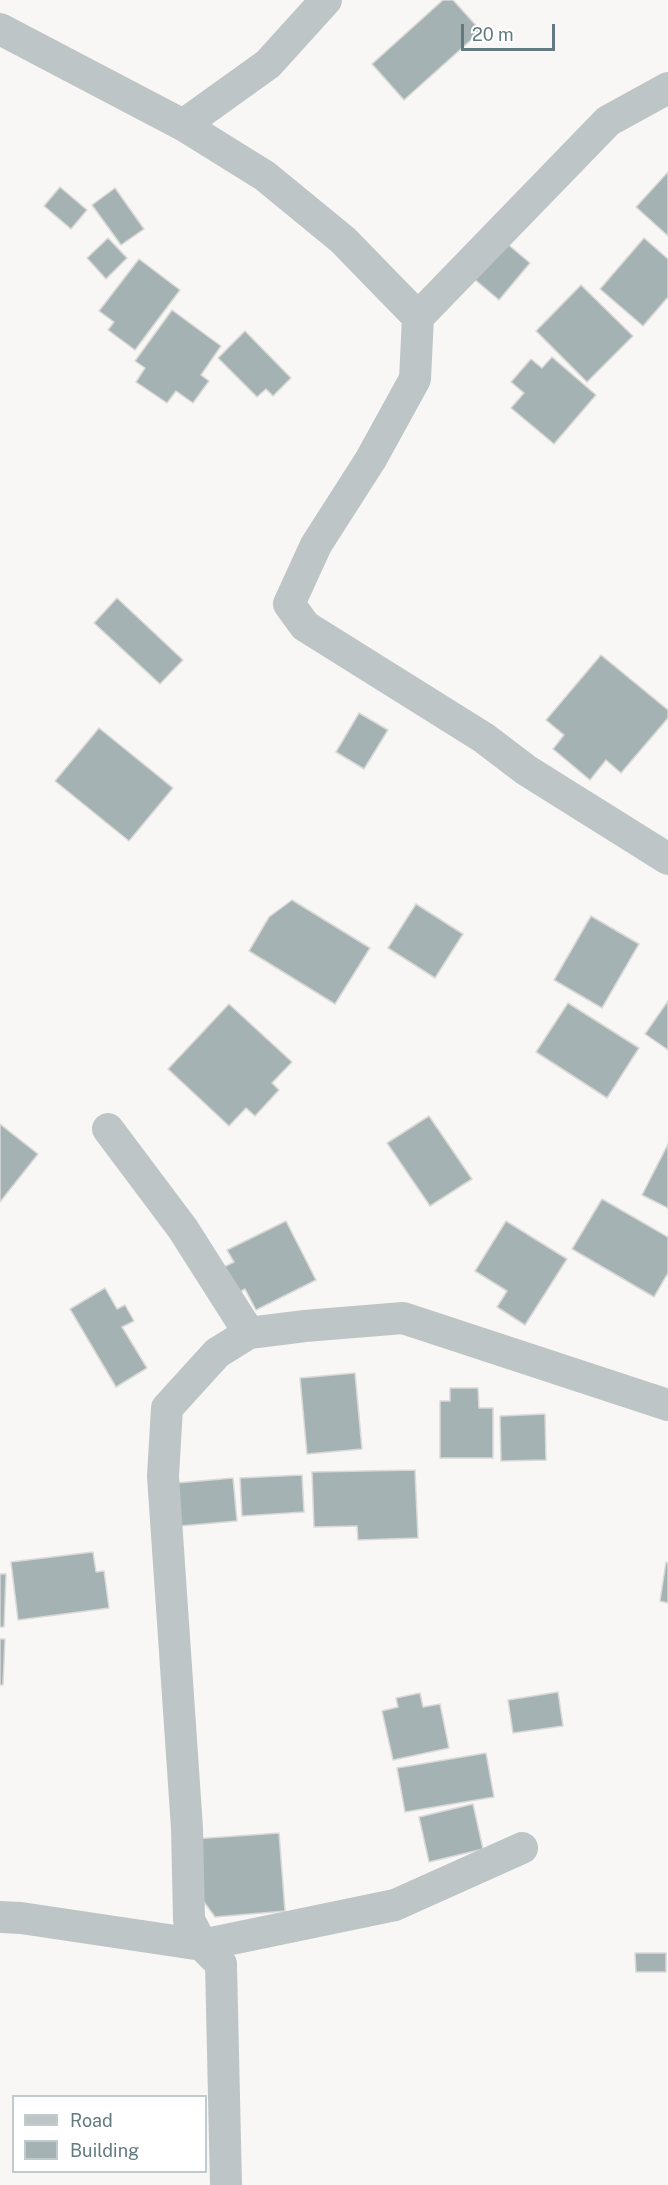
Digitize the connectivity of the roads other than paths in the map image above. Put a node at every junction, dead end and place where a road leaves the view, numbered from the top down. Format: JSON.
{"nodes":[{"id":1,"x":326,"y":0,"type":"edge"},
{"id":2,"x":0,"y":29,"type":"edge"},
{"id":3,"x":668,"y":88,"type":"edge"},
{"id":4,"x":183,"y":125,"type":"junction"},
{"id":5,"x":418,"y":316,"type":"junction"},
{"id":6,"x":668,"y":860,"type":"edge"},
{"id":7,"x":108,"y":1129,"type":"dead end"},
{"id":8,"x":249,"y":1333,"type":"junction"},
{"id":9,"x":668,"y":1406,"type":"edge"},
{"id":10,"x":522,"y":1848,"type":"dead end"},
{"id":11,"x":0,"y":1917,"type":"edge"},
{"id":12,"x":202,"y":1945,"type":"junction"},
{"id":13,"x":226,"y":2185,"type":"edge"}],
"edges":[{"from":1,"to":4,"type":"street"},
{"from":2,"to":4,"type":"street"},
{"from":3,"to":5,"type":"street"},
{"from":4,"to":5,"type":"street"},
{"from":5,"to":6,"type":"street"},
{"from":7,"to":8,"type":"street"},
{"from":8,"to":9,"type":"street"},
{"from":8,"to":12,"type":"street"},
{"from":10,"to":12,"type":"street"},
{"from":11,"to":12,"type":"street"},
{"from":12,"to":13,"type":"street"}]}
